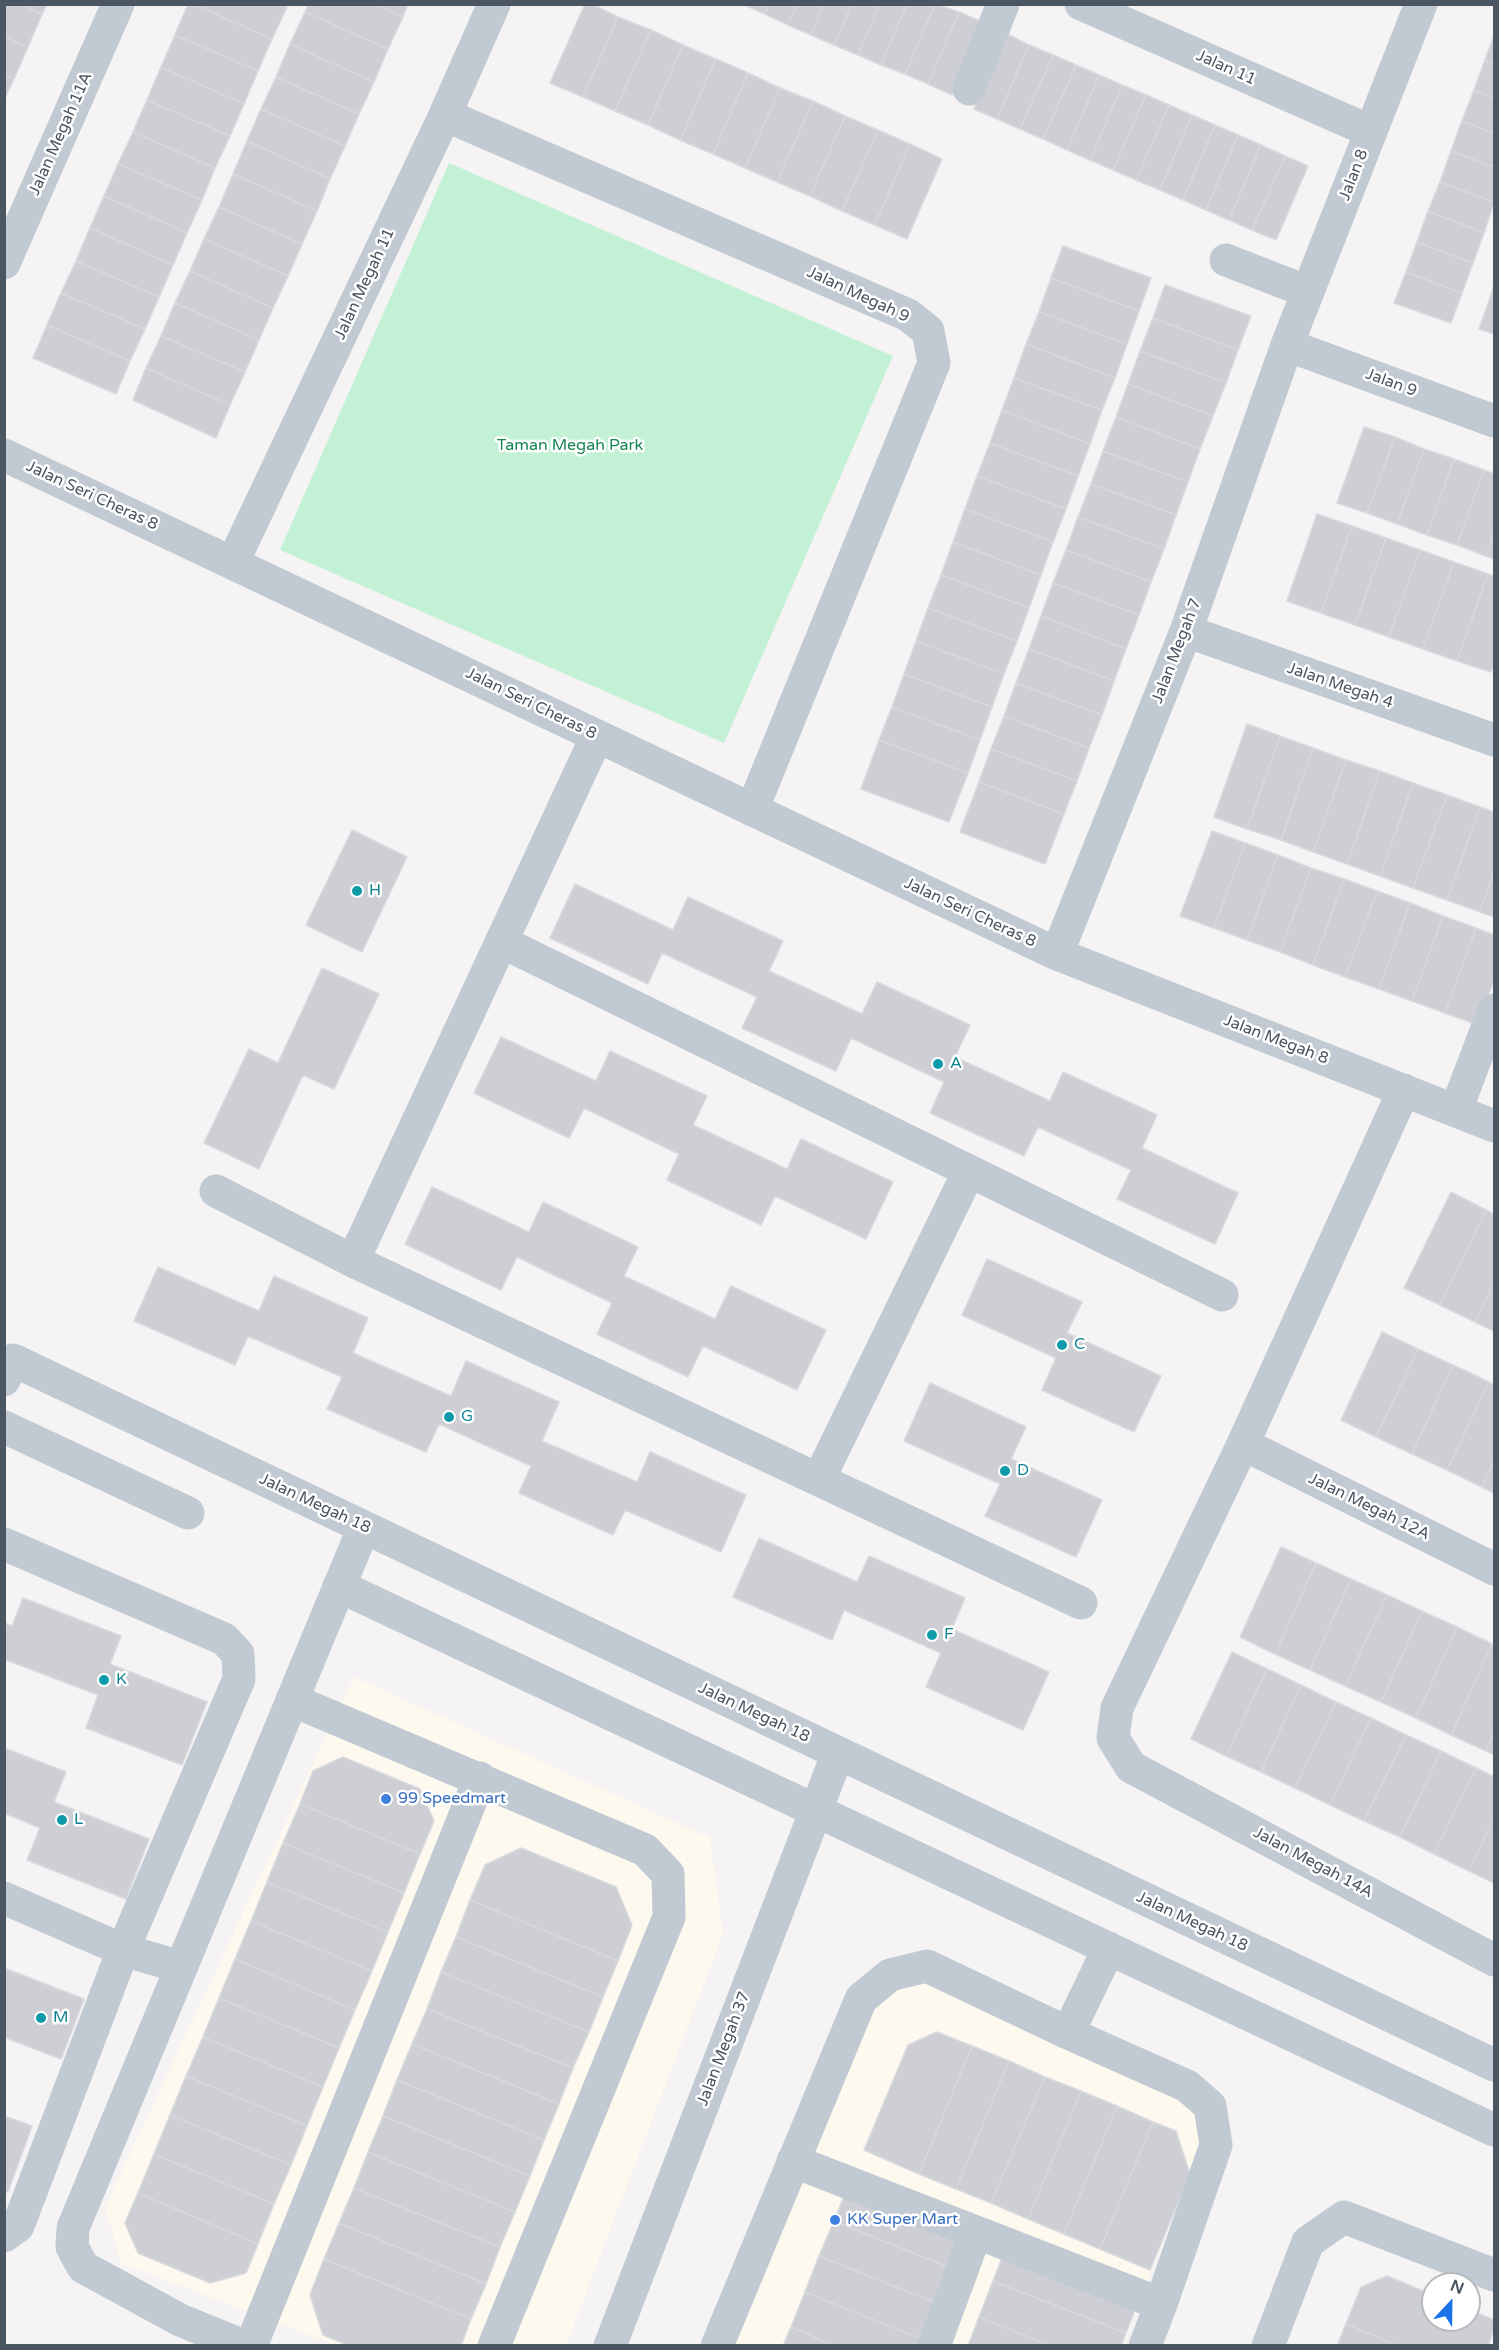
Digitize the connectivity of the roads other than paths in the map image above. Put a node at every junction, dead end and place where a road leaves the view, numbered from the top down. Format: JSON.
{"nodes":[{"id":1,"x":118,"y":4,"type":"edge"},
{"id":2,"x":494,"y":4,"type":"edge"},
{"id":3,"x":1003,"y":4,"type":"edge"},
{"id":4,"x":1081,"y":4,"type":"edge"},
{"id":5,"x":1421,"y":4,"type":"edge"},
{"id":6,"x":969,"y":89,"type":"dead end"},
{"id":7,"x":445,"y":115,"type":"junction"},
{"id":8,"x":1371,"y":131,"type":"junction"},
{"id":9,"x":1226,"y":260,"type":"dead end"},
{"id":10,"x":4,"y":263,"type":"edge"},
{"id":11,"x":1308,"y":292,"type":"junction"},
{"id":12,"x":1287,"y":345,"type":"junction"},
{"id":13,"x":1494,"y":421,"type":"edge"},
{"id":14,"x":4,"y":455,"type":"edge"},
{"id":15,"x":233,"y":562,"type":"junction"},
{"id":16,"x":1186,"y":631,"type":"junction"},
{"id":17,"x":597,"y":736,"type":"junction"},
{"id":18,"x":1494,"y":741,"type":"edge"},
{"id":19,"x":752,"y":810,"type":"junction"},
{"id":20,"x":502,"y":942,"type":"junction"},
{"id":21,"x":1057,"y":954,"type":"junction"},
{"id":22,"x":1494,"y":1010,"type":"edge"},
{"id":23,"x":1404,"y":1090,"type":"junction"},
{"id":24,"x":1456,"y":1110,"type":"junction"},
{"id":25,"x":1494,"y":1126,"type":"edge"},
{"id":26,"x":969,"y":1171,"type":"junction"},
{"id":27,"x":216,"y":1191,"type":"dead end"},
{"id":28,"x":353,"y":1261,"type":"junction"},
{"id":29,"x":1222,"y":1295,"type":"dead end"},
{"id":30,"x":9,"y":1370,"type":"edge"},
{"id":31,"x":4,"y":1427,"type":"edge"},
{"id":32,"x":1243,"y":1444,"type":"junction"},
{"id":33,"x":819,"y":1479,"type":"junction"},
{"id":34,"x":188,"y":1513,"type":"dead end"},
{"id":35,"x":364,"y":1527,"type":"junction"},
{"id":36,"x":4,"y":1544,"type":"edge"},
{"id":37,"x":1494,"y":1569,"type":"edge"},
{"id":38,"x":339,"y":1586,"type":"junction"},
{"id":39,"x":1082,"y":1603,"type":"dead end"},
{"id":40,"x":292,"y":1700,"type":"junction"},
{"id":41,"x":838,"y":1753,"type":"junction"},
{"id":42,"x":480,"y":1778,"type":"junction"},
{"id":43,"x":816,"y":1810,"type":"junction"},
{"id":44,"x":4,"y":1898,"type":"edge"},
{"id":45,"x":1109,"y":1948,"type":"junction"},
{"id":46,"x":123,"y":1950,"type":"junction"},
{"id":47,"x":1494,"y":1960,"type":"edge"},
{"id":48,"x":181,"y":1967,"type":"junction"},
{"id":49,"x":1068,"y":2033,"type":"junction"},
{"id":50,"x":1494,"y":2065,"type":"edge"},
{"id":51,"x":1493,"y":2127,"type":"edge"},
{"id":52,"x":793,"y":2161,"type":"junction"},
{"id":53,"x":976,"y":2232,"type":"junction"},
{"id":54,"x":4,"y":2236,"type":"edge"},
{"id":55,"x":1494,"y":2275,"type":"edge"},
{"id":56,"x":1161,"y":2304,"type":"junction"},
{"id":57,"x":174,"y":2333,"type":"edge"},
{"id":58,"x":244,"y":2346,"type":"edge"},
{"id":59,"x":251,"y":2346,"type":"edge"},
{"id":60,"x":494,"y":2346,"type":"edge"},
{"id":61,"x":610,"y":2346,"type":"edge"},
{"id":62,"x":717,"y":2346,"type":"edge"},
{"id":63,"x":934,"y":2346,"type":"edge"},
{"id":64,"x":1145,"y":2346,"type":"edge"},
{"id":65,"x":1268,"y":2346,"type":"edge"}],
"edges":[{"from":1,"to":10,"type":"street","name":"Jalan Megah 11A"},
{"from":2,"to":7,"type":"street","name":"Jalan Megah 11"},
{"from":3,"to":6,"type":"street"},
{"from":4,"to":8,"type":"street","name":"Jalan 11"},
{"from":5,"to":8,"type":"street","name":"Jalan 8"},
{"from":7,"to":15,"type":"street","name":"Jalan Megah 11"},
{"from":7,"to":19,"type":"street","name":"Jalan Megah 9"},
{"from":8,"to":11,"type":"street","name":"Jalan 8"},
{"from":9,"to":11,"type":"street"},
{"from":11,"to":12,"type":"street","name":"Jalan 8"},
{"from":12,"to":13,"type":"street","name":"Jalan 9"},
{"from":12,"to":16,"type":"street","name":"Jalan Megah 7"},
{"from":14,"to":15,"type":"street","name":"Jalan Seri Cheras 8"},
{"from":15,"to":17,"type":"street","name":"Jalan Seri Cheras 8"},
{"from":16,"to":18,"type":"street","name":"Jalan Megah 4"},
{"from":16,"to":21,"type":"street","name":"Jalan Megah 7"},
{"from":17,"to":19,"type":"street","name":"Jalan Seri Cheras 8"},
{"from":17,"to":20,"type":"street"},
{"from":19,"to":21,"type":"street","name":"Jalan Seri Cheras 8"},
{"from":20,"to":26,"type":"street"},
{"from":20,"to":28,"type":"street"},
{"from":21,"to":23,"type":"street","name":"Jalan Megah 8"},
{"from":22,"to":24,"type":"street"},
{"from":23,"to":24,"type":"street","name":"Jalan Megah 8"},
{"from":23,"to":32,"type":"street"},
{"from":24,"to":25,"type":"street","name":"Jalan Megah 8"},
{"from":26,"to":29,"type":"street"},
{"from":26,"to":33,"type":"street"},
{"from":27,"to":28,"type":"street"},
{"from":28,"to":33,"type":"street"},
{"from":30,"to":35,"type":"street","name":"Jalan Megah 18"},
{"from":31,"to":34,"type":"street"},
{"from":32,"to":37,"type":"street","name":"Jalan Megah 12A"},
{"from":32,"to":47,"type":"street","name":"Jalan Megah 14A"},
{"from":33,"to":39,"type":"street"},
{"from":35,"to":38,"type":"street"},
{"from":35,"to":41,"type":"street","name":"Jalan Megah 18"},
{"from":36,"to":46,"type":"street"},
{"from":38,"to":40,"type":"street"},
{"from":38,"to":43,"type":"street"},
{"from":40,"to":42,"type":"street"},
{"from":40,"to":48,"type":"street"},
{"from":41,"to":43,"type":"street","name":"Jalan Megah 37"},
{"from":41,"to":50,"type":"street","name":"Jalan Megah 18"},
{"from":42,"to":59,"type":"street"},
{"from":42,"to":60,"type":"street"},
{"from":43,"to":45,"type":"street"},
{"from":43,"to":61,"type":"street","name":"Jalan Megah 37"},
{"from":44,"to":46,"type":"street"},
{"from":45,"to":49,"type":"street"},
{"from":45,"to":51,"type":"street"},
{"from":46,"to":48,"type":"street"},
{"from":46,"to":54,"type":"street"},
{"from":48,"to":57,"type":"street"},
{"from":49,"to":52,"type":"street"},
{"from":49,"to":56,"type":"street"},
{"from":52,"to":53,"type":"street"},
{"from":52,"to":62,"type":"street"},
{"from":53,"to":56,"type":"street"},
{"from":53,"to":63,"type":"street"},
{"from":55,"to":65,"type":"street"},
{"from":56,"to":64,"type":"street"},
{"from":57,"to":58,"type":"street"}]}
